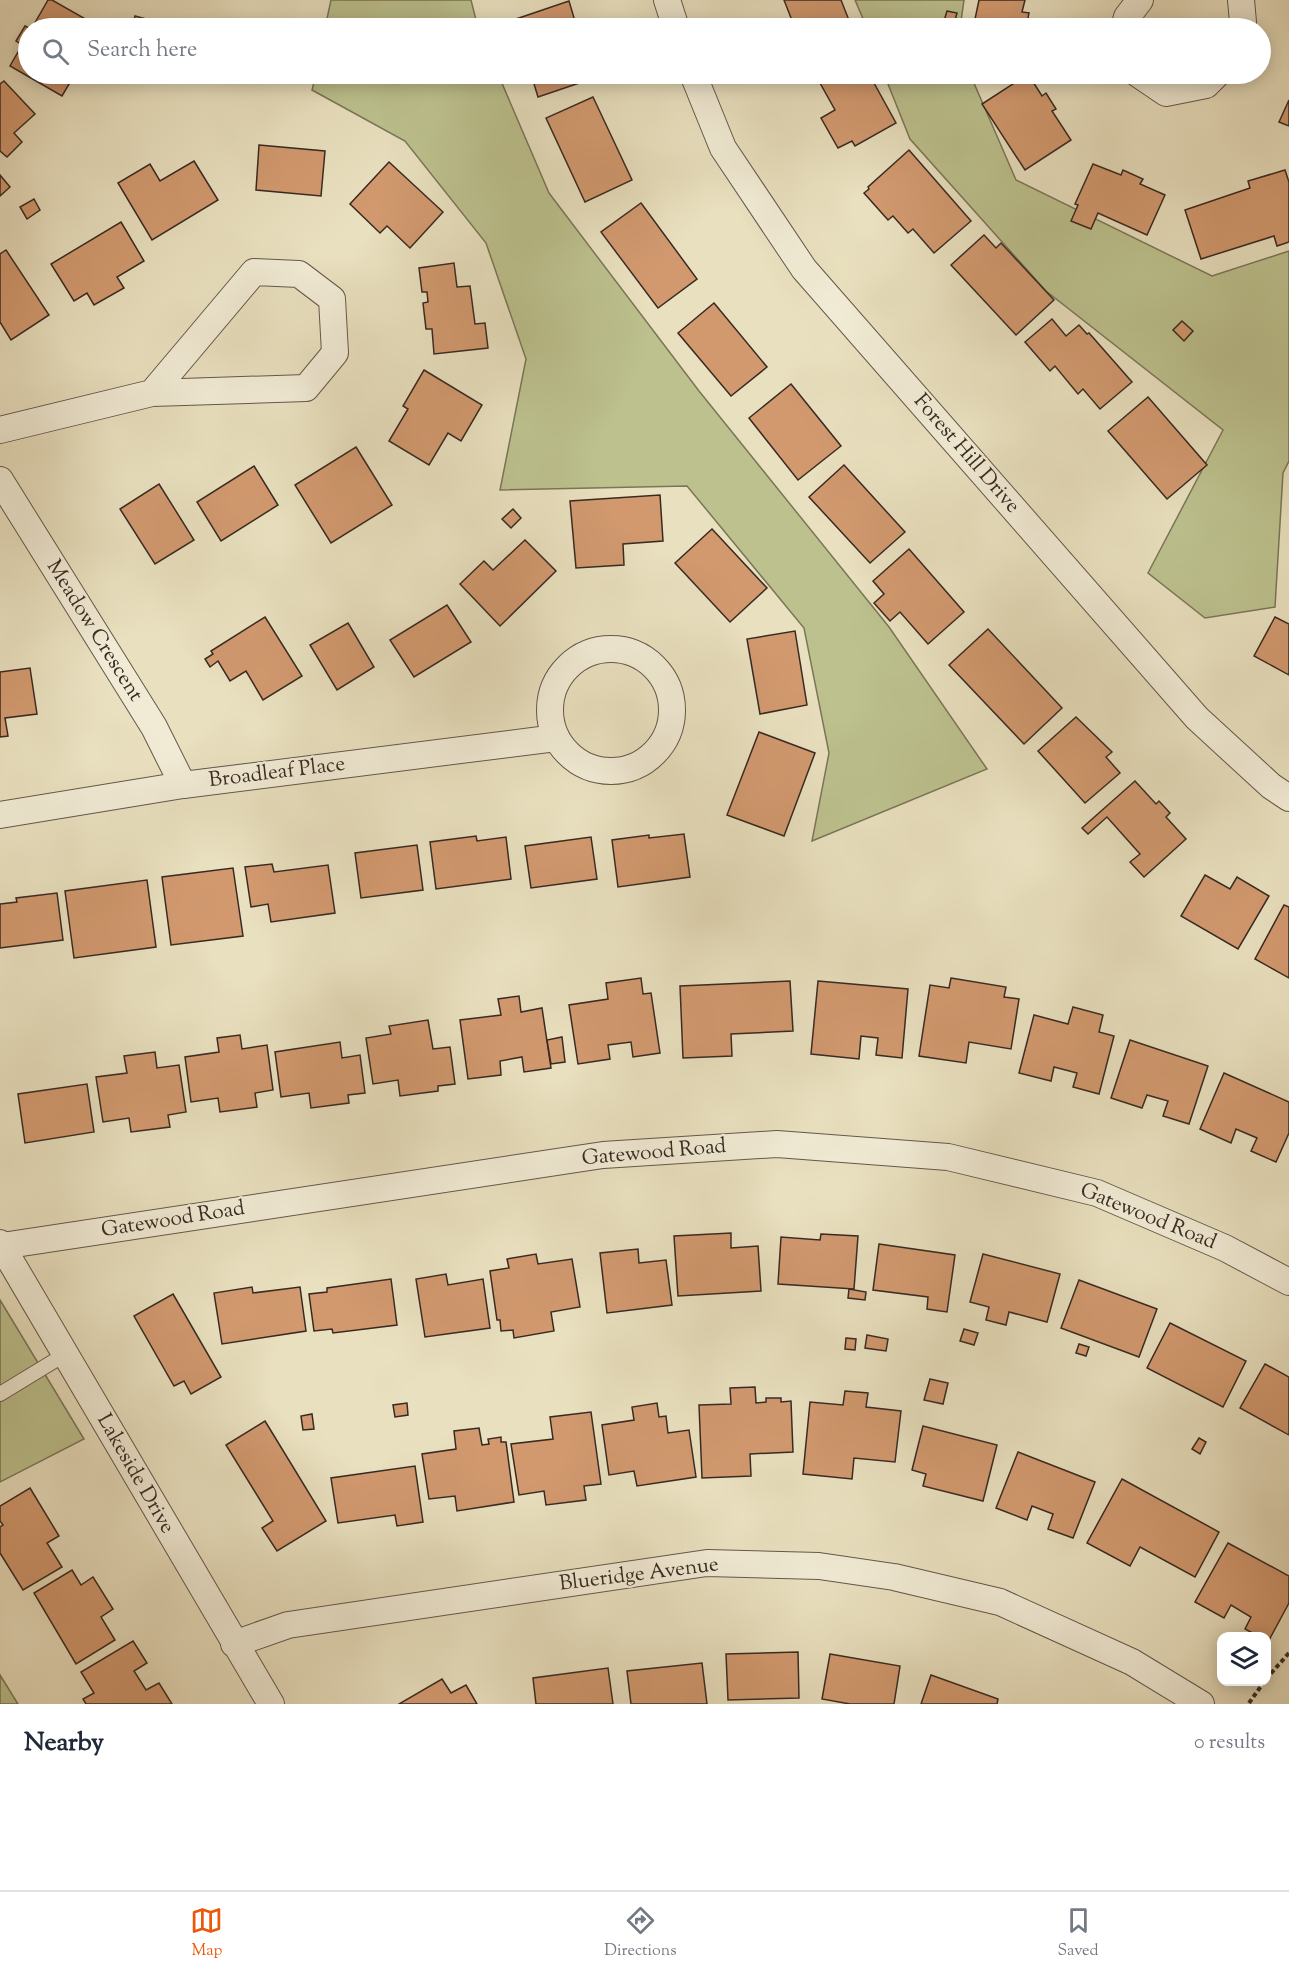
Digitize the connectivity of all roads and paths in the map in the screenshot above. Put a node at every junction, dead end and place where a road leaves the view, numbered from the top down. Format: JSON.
{"nodes":[{"id":1,"x":667,"y":0,"type":"edge"},
{"id":2,"x":1140,"y":0,"type":"edge"},
{"id":3,"x":1241,"y":0,"type":"edge"},
{"id":4,"x":673,"y":18,"type":"edge"},
{"id":5,"x":1126,"y":18,"type":"edge"},
{"id":6,"x":1243,"y":18,"type":"edge"},
{"id":7,"x":697,"y":84,"type":"edge"},
{"id":8,"x":1153,"y":84,"type":"edge"},
{"id":9,"x":1207,"y":84,"type":"edge"},
{"id":10,"x":152,"y":393,"type":"junction"},
{"id":11,"x":0,"y":430,"type":"edge"},
{"id":12,"x":0,"y":480,"type":"edge"},
{"id":13,"x":556,"y":738,"type":"junction"},
{"id":14,"x":183,"y":785,"type":"junction"},
{"id":15,"x":1289,"y":798,"type":"edge"},
{"id":16,"x":0,"y":815,"type":"edge"},
{"id":17,"x":1,"y":1245,"type":"edge"},
{"id":18,"x":1289,"y":1282,"type":"edge"},
{"id":19,"x":64,"y":1355,"type":"junction"},
{"id":20,"x":0,"y":1394,"type":"edge"},
{"id":21,"x":234,"y":1644,"type":"junction"},
{"id":22,"x":1289,"y":1653,"type":"edge"},
{"id":23,"x":1271,"y":1673,"type":"edge"},
{"id":24,"x":1261,"y":1686,"type":"edge"},
{"id":25,"x":1249,"y":1703,"type":"edge"},
{"id":26,"x":271,"y":1704,"type":"edge"},
{"id":27,"x":1201,"y":1704,"type":"edge"}],
"edges":[{"from":1,"to":4,"type":"street"},
{"from":2,"to":5,"type":"street"},
{"from":3,"to":6,"type":"street"},
{"from":7,"to":15,"type":"street","name":"Forest Hill Drive"},
{"from":8,"to":9,"type":"street"},
{"from":10,"to":10,"type":"street"},
{"from":10,"to":11,"type":"street"},
{"from":12,"to":14,"type":"street","name":"Meadow Crescent"},
{"from":13,"to":13,"type":"street"},
{"from":13,"to":14,"type":"street","name":"Broadleaf Place"},
{"from":14,"to":16,"type":"street","name":"Broadleaf Place"},
{"from":17,"to":18,"type":"street","name":"Gatewood Road"},
{"from":17,"to":19,"type":"street","name":"Lakeside Drive"},
{"from":19,"to":20,"type":"lane"},
{"from":19,"to":21,"type":"street","name":"Lakeside Drive"},
{"from":21,"to":26,"type":"street","name":"Lakeside Drive"},
{"from":21,"to":27,"type":"street","name":"Blueridge Avenue"},
{"from":22,"to":23,"type":"path"},
{"from":24,"to":25,"type":"path"}]}
